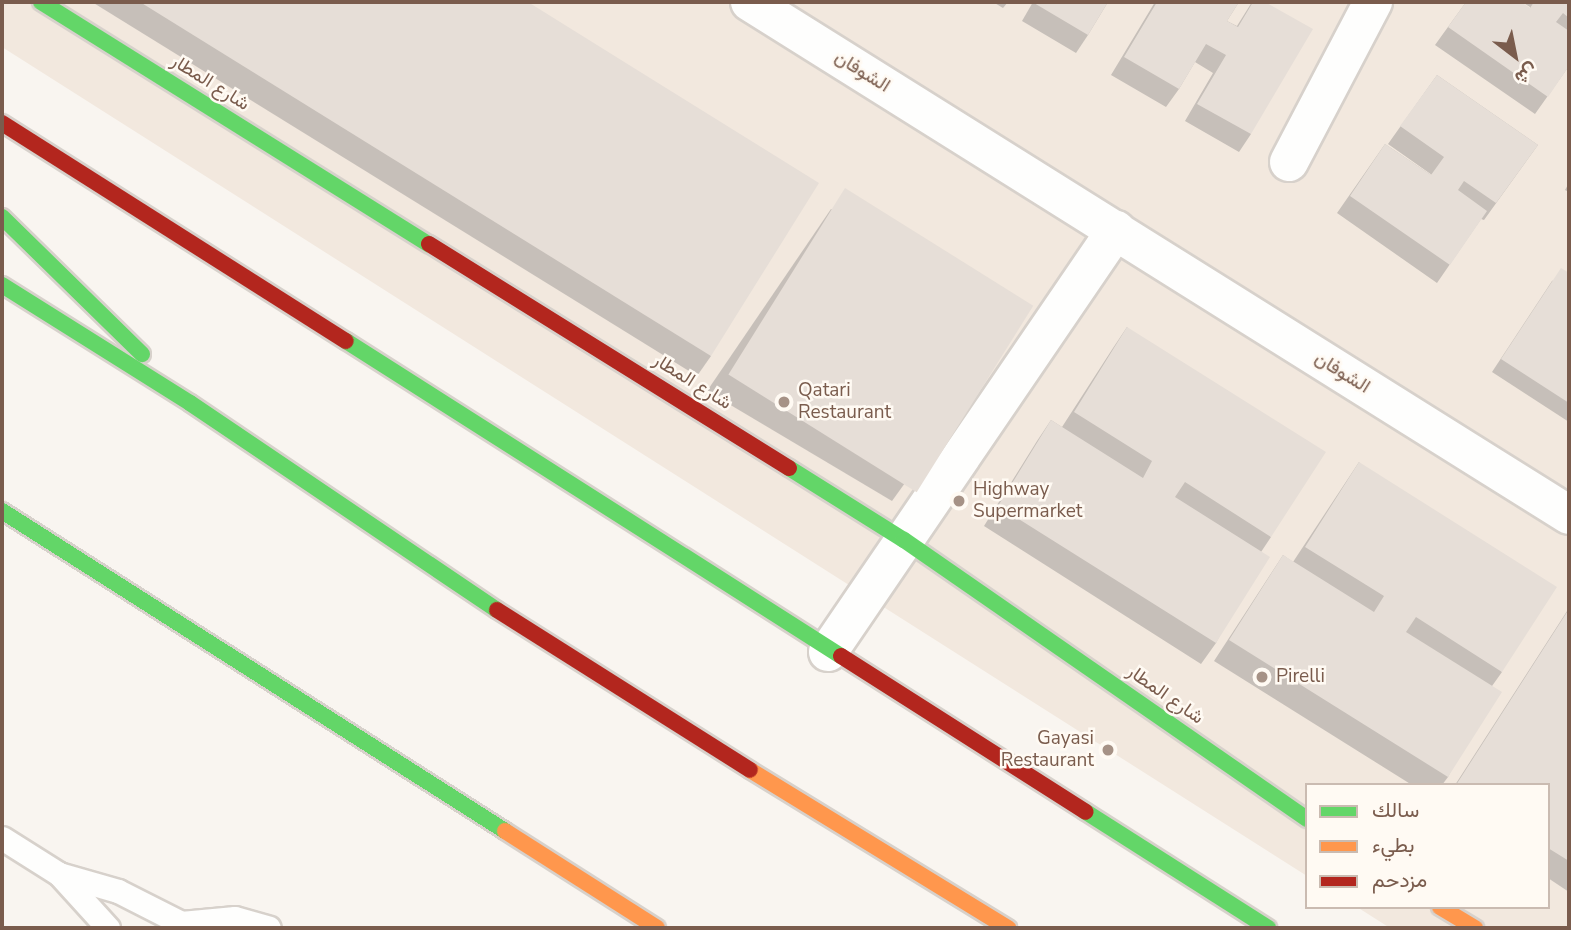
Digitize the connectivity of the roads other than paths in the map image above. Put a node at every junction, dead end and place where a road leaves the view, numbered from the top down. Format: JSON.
{"nodes":[{"id":1,"x":41,"y":2,"type":"edge"},
{"id":2,"x":750,"y":2,"type":"edge"},
{"id":3,"x":1373,"y":2,"type":"edge"},
{"id":4,"x":2,"y":123,"type":"edge"},
{"id":5,"x":1289,"y":162,"type":"dead end"},
{"id":6,"x":2,"y":218,"type":"edge"},
{"id":7,"x":1116,"y":230,"type":"junction"},
{"id":8,"x":2,"y":285,"type":"edge"},
{"id":9,"x":190,"y":402,"type":"junction"},
{"id":10,"x":2,"y":511,"type":"edge"},
{"id":11,"x":1569,"y":515,"type":"edge"},
{"id":12,"x":904,"y":540,"type":"junction"},
{"id":13,"x":828,"y":652,"type":"junction"},
{"id":14,"x":1305,"y":818,"type":"edge"},
{"id":15,"x":2,"y":838,"type":"edge"},
{"id":16,"x":59,"y":874,"type":"junction"},
{"id":17,"x":1443,"y":909,"type":"edge"},
{"id":18,"x":108,"y":928,"type":"edge"},
{"id":19,"x":269,"y":928,"type":"edge"},
{"id":20,"x":657,"y":928,"type":"edge"},
{"id":21,"x":1008,"y":928,"type":"edge"},
{"id":22,"x":1268,"y":928,"type":"edge"},
{"id":23,"x":1475,"y":928,"type":"edge"}],
"edges":[{"from":1,"to":12,"type":"main road","name":"شارع المطار"},
{"from":2,"to":7,"type":"street","name":"الشوفان"},
{"from":3,"to":5,"type":"street"},
{"from":4,"to":13,"type":"main road"},
{"from":6,"to":9,"type":"main road"},
{"from":7,"to":11,"type":"street","name":"الشوفان"},
{"from":7,"to":12,"type":"street"},
{"from":8,"to":9,"type":"main road"},
{"from":9,"to":21,"type":"main road"},
{"from":10,"to":20,"type":"main road"},
{"from":12,"to":13,"type":"street"},
{"from":12,"to":14,"type":"main road","name":"شارع المطار"},
{"from":13,"to":22,"type":"main road"},
{"from":15,"to":16,"type":"lane"},
{"from":16,"to":18,"type":"lane"},
{"from":16,"to":19,"type":"lane"},
{"from":17,"to":23,"type":"main road"}]}
